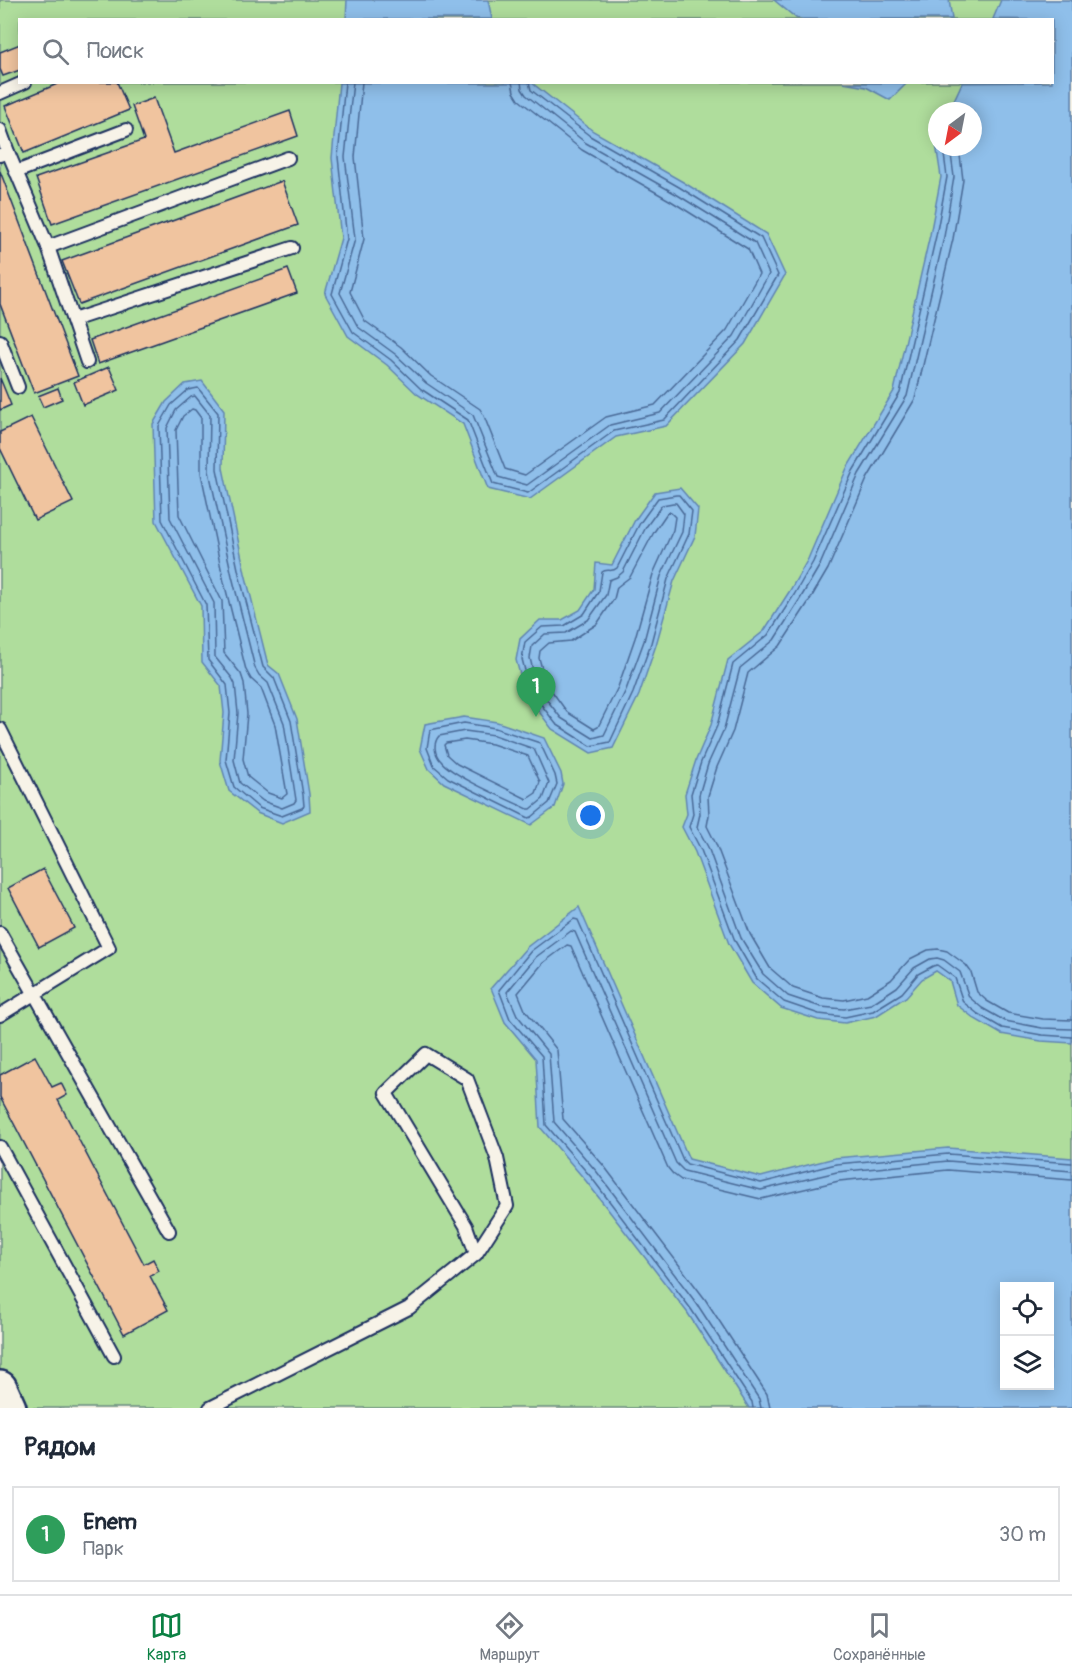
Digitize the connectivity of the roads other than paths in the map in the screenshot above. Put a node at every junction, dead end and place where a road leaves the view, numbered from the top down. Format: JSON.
{"nodes":[{"id":1,"x":20,"y":84,"type":"edge"},
{"id":2,"x":0,"y":93,"type":"edge"},
{"id":3,"x":0,"y":130,"type":"edge"},
{"id":4,"x":126,"y":130,"type":"dead end"},
{"id":5,"x":4,"y":154,"type":"edge"},
{"id":6,"x":288,"y":158,"type":"dead end"},
{"id":7,"x":16,"y":172,"type":"junction"},
{"id":8,"x":48,"y":247,"type":"junction"},
{"id":9,"x":292,"y":249,"type":"dead end"},
{"id":10,"x":73,"y":320,"type":"junction"},
{"id":11,"x":0,"y":341,"type":"edge"},
{"id":12,"x":87,"y":362,"type":"dead end"},
{"id":13,"x":18,"y":387,"type":"dead end"},
{"id":14,"x":0,"y":729,"type":"edge"},
{"id":15,"x":0,"y":933,"type":"edge"},
{"id":16,"x":35,"y":994,"type":"junction"},
{"id":17,"x":0,"y":1015,"type":"edge"},
{"id":18,"x":0,"y":1147,"type":"edge"},
{"id":19,"x":169,"y":1231,"type":"dead end"},
{"id":20,"x":476,"y":1254,"type":"junction"},
{"id":21,"x":114,"y":1356,"type":"dead end"},
{"id":22,"x":0,"y":1388,"type":"edge"},
{"id":23,"x":9,"y":1408,"type":"edge"},
{"id":24,"x":210,"y":1408,"type":"edge"}],
"edges":[{"from":1,"to":2,"type":"lane"},
{"from":3,"to":5,"type":"lane"},
{"from":4,"to":7,"type":"lane"},
{"from":5,"to":7,"type":"lane"},
{"from":6,"to":8,"type":"lane"},
{"from":7,"to":8,"type":"lane"},
{"from":8,"to":10,"type":"lane"},
{"from":9,"to":10,"type":"lane"},
{"from":10,"to":12,"type":"lane"},
{"from":11,"to":13,"type":"lane"},
{"from":14,"to":16,"type":"lane"},
{"from":15,"to":16,"type":"lane"},
{"from":16,"to":17,"type":"lane"},
{"from":16,"to":19,"type":"lane"},
{"from":18,"to":21,"type":"lane"},
{"from":20,"to":20,"type":"lane"},
{"from":20,"to":24,"type":"lane"},
{"from":22,"to":23,"type":"street"}]}
